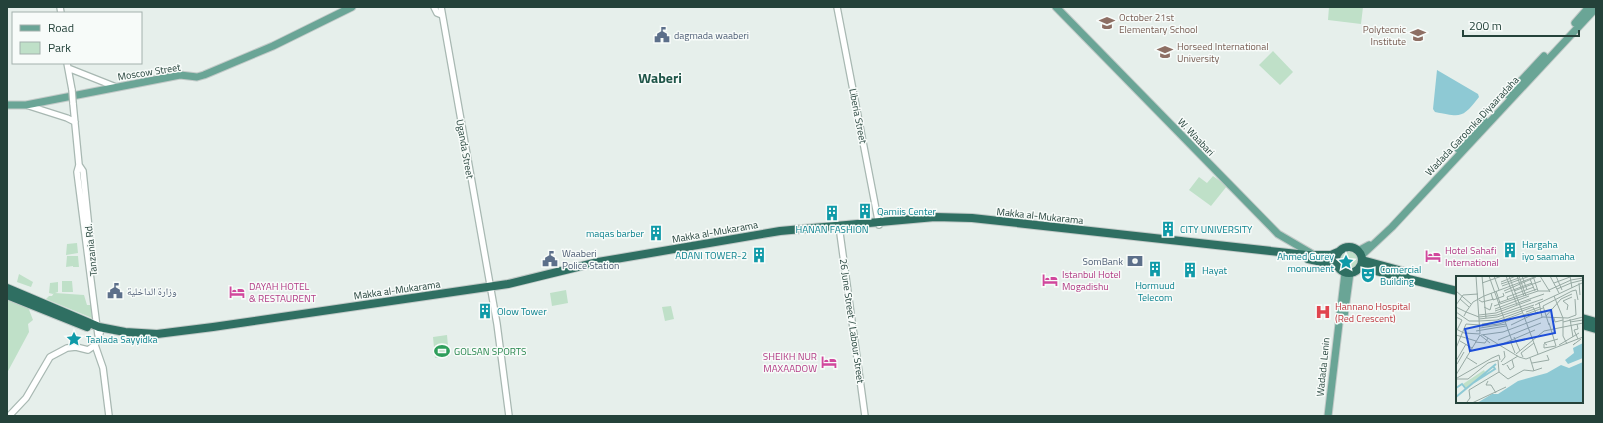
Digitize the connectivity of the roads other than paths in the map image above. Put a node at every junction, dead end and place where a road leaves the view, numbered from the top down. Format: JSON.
{"nodes":[{"id":1,"x":352,"y":7,"type":"edge"},
{"id":2,"x":434,"y":7,"type":"edge"},
{"id":3,"x":441,"y":7,"type":"edge"},
{"id":4,"x":837,"y":7,"type":"edge"},
{"id":5,"x":1056,"y":7,"type":"edge"},
{"id":6,"x":1062,"y":7,"type":"edge"},
{"id":7,"x":1589,"y":7,"type":"edge"},
{"id":8,"x":1596,"y":8,"type":"edge"},
{"id":9,"x":442,"y":15,"type":"junction"},
{"id":10,"x":67,"y":65,"type":"edge"},
{"id":11,"x":116,"y":87,"type":"junction"},
{"id":12,"x":7,"y":105,"type":"edge"},
{"id":13,"x":26,"y":105,"type":"junction"},
{"id":14,"x":1494,"y":112,"type":"junction"},
{"id":15,"x":75,"y":122,"type":"junction"},
{"id":16,"x":878,"y":224,"type":"junction"},
{"id":17,"x":839,"y":228,"type":"junction"},
{"id":18,"x":1335,"y":254,"type":"junction"},
{"id":19,"x":1316,"y":256,"type":"junction"},
{"id":20,"x":1361,"y":258,"type":"junction"},
{"id":21,"x":1335,"y":265,"type":"junction"},
{"id":22,"x":1347,"y":273,"type":"junction"},
{"id":23,"x":1456,"y":285,"type":"edge"},
{"id":24,"x":7,"y":288,"type":"edge"},
{"id":25,"x":490,"y":289,"type":"junction"},
{"id":26,"x":1456,"y":291,"type":"edge"},
{"id":27,"x":7,"y":294,"type":"edge"},
{"id":28,"x":40,"y":305,"type":"junction"},
{"id":29,"x":1583,"y":318,"type":"edge"},
{"id":30,"x":1596,"y":322,"type":"edge"},
{"id":31,"x":1583,"y":325,"type":"edge"},
{"id":32,"x":1596,"y":329,"type":"edge"},
{"id":33,"x":98,"y":330,"type":"junction"},
{"id":34,"x":95,"y":345,"type":"junction"},
{"id":35,"x":9,"y":416,"type":"edge"},
{"id":36,"x":109,"y":416,"type":"edge"},
{"id":37,"x":509,"y":416,"type":"edge"},
{"id":38,"x":865,"y":416,"type":"edge"},
{"id":39,"x":1328,"y":416,"type":"edge"},
{"id":40,"x":1332,"y":416,"type":"edge"}],
"edges":[{"from":1,"to":11,"type":"main road","name":"Moscow Street"},
{"from":2,"to":9,"type":"street"},
{"from":3,"to":9,"type":"street","name":"Uganda Street"},
{"from":4,"to":16,"type":"street","name":"Liberia Street"},
{"from":5,"to":19,"type":"main road","name":"W. Waabari"},
{"from":6,"to":18,"type":"main road","name":"W. Waabari"},
{"from":7,"to":14,"type":"main road","name":"Wadada Garoonka Diyaaradaha"},
{"from":8,"to":14,"type":"main road","name":"Wadada Garoonka Diyaaradaha"},
{"from":9,"to":25,"type":"street","name":"Uganda Street"},
{"from":10,"to":11,"type":"street"},
{"from":10,"to":15,"type":"street","name":"Tanzania Rd.","bridge":true},
{"from":11,"to":13,"type":"main road","name":"Moscow Street"},
{"from":12,"to":13,"type":"main road","name":"Moscow Street"},
{"from":13,"to":15,"type":"street"},
{"from":14,"to":20,"type":"main road","name":"Wadada Garoonka Diyaaradaha"},
{"from":15,"to":33,"type":"street","name":"Tanzania Rd."},
{"from":16,"to":17,"type":"highway","name":"Makka al-Mukarama"},
{"from":16,"to":19,"type":"highway","name":"Makka al-Mukarama"},
{"from":16,"to":21,"type":"highway","name":"Makka al-Mukarama"},
{"from":17,"to":25,"type":"highway","name":"Makka al-Mukarama"},
{"from":17,"to":38,"type":"street","name":"26 June Street / Labour Street"},
{"from":18,"to":19,"type":"highway","name":"Makka al-Mukarama"},
{"from":18,"to":20,"type":"highway","name":"Makka al-Mukarama"},
{"from":18,"to":21,"type":"highway"},
{"from":19,"to":21,"type":"main road","name":"W. Waabari"},
{"from":20,"to":22,"type":"highway"},
{"from":20,"to":23,"type":"highway"},
{"from":20,"to":26,"type":"highway"},
{"from":21,"to":22,"type":"highway"},
{"from":22,"to":39,"type":"main road","name":"Wadada Lenin"},
{"from":22,"to":40,"type":"main road"},
{"from":24,"to":28,"type":"highway"},
{"from":25,"to":33,"type":"highway","name":"Makka al-Mukarama"},
{"from":25,"to":37,"type":"street","name":"Uganda Street"},
{"from":27,"to":28,"type":"highway"},
{"from":28,"to":33,"type":"highway","name":"Makka al-Mukarama"},
{"from":29,"to":30,"type":"highway"},
{"from":31,"to":32,"type":"highway"},
{"from":33,"to":34,"type":"street","name":"Tanzania Rd."},
{"from":34,"to":35,"type":"street"},
{"from":34,"to":36,"type":"street"}]}
